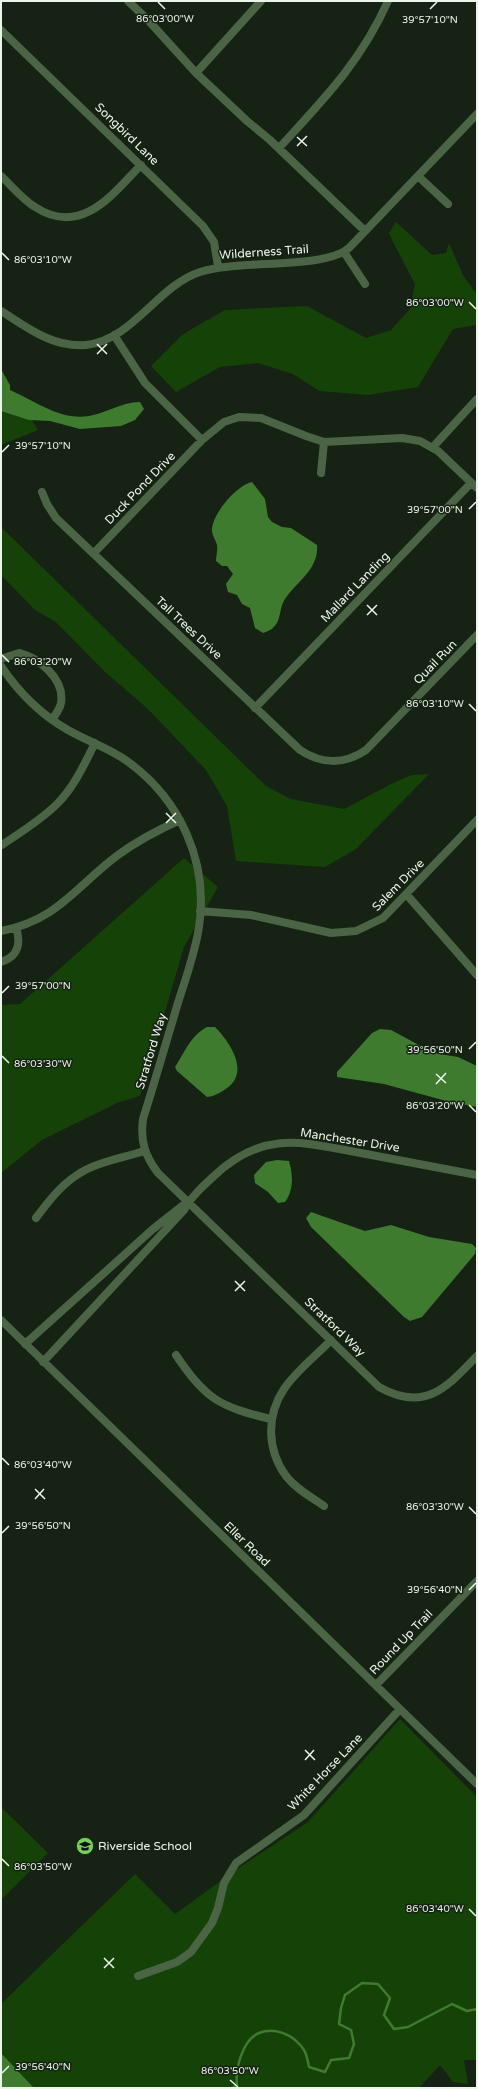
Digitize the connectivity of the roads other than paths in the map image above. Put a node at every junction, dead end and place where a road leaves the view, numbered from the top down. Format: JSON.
{"nodes":[{"id":1,"x":128,"y":1,"type":"edge"},
{"id":2,"x":261,"y":1,"type":"edge"},
{"id":3,"x":388,"y":1,"type":"edge"},
{"id":4,"x":1,"y":30,"type":"edge"},
{"id":5,"x":196,"y":73,"type":"junction"},
{"id":6,"x":477,"y":114,"type":"edge"},
{"id":7,"x":278,"y":148,"type":"junction"},
{"id":8,"x":141,"y":165,"type":"junction"},
{"id":9,"x":1,"y":176,"type":"edge"},
{"id":10,"x":418,"y":176,"type":"junction"},
{"id":11,"x":448,"y":204,"type":"dead end"},
{"id":12,"x":365,"y":231,"type":"junction"},
{"id":13,"x":344,"y":252,"type":"junction"},
{"id":14,"x":218,"y":266,"type":"junction"},
{"id":15,"x":365,"y":284,"type":"dead end"},
{"id":16,"x":1,"y":311,"type":"edge"},
{"id":17,"x":114,"y":335,"type":"junction"},
{"id":18,"x":477,"y":399,"type":"edge"},
{"id":19,"x":202,"y":440,"type":"junction"},
{"id":20,"x":324,"y":442,"type":"junction"},
{"id":21,"x":433,"y":447,"type":"junction"},
{"id":22,"x":321,"y":473,"type":"dead end"},
{"id":23,"x":474,"y":486,"type":"edge"},
{"id":24,"x":42,"y":492,"type":"dead end"},
{"id":25,"x":94,"y":553,"type":"junction"},
{"id":26,"x":477,"y":635,"type":"edge"},
{"id":27,"x":1,"y":660,"type":"edge"},
{"id":28,"x":1,"y":666,"type":"edge"},
{"id":29,"x":256,"y":708,"type":"junction"},
{"id":30,"x":52,"y":720,"type":"junction"},
{"id":31,"x":95,"y":743,"type":"junction"},
{"id":32,"x":335,"y":761,"type":"joint"},
{"id":33,"x":180,"y":820,"type":"junction"},
{"id":34,"x":477,"y":820,"type":"edge"},
{"id":35,"x":2,"y":845,"type":"edge"},
{"id":36,"x":407,"y":894,"type":"junction"},
{"id":37,"x":200,"y":911,"type":"junction"},
{"id":38,"x":16,"y":927,"type":"junction"},
{"id":39,"x":1,"y":931,"type":"edge"},
{"id":40,"x":1,"y":962,"type":"edge"},
{"id":41,"x":477,"y":975,"type":"edge"},
{"id":42,"x":144,"y":1151,"type":"junction"},
{"id":43,"x":477,"y":1175,"type":"edge"},
{"id":44,"x":188,"y":1202,"type":"junction"},
{"id":45,"x":36,"y":1218,"type":"dead end"},
{"id":46,"x":1,"y":1320,"type":"edge"},
{"id":47,"x":331,"y":1340,"type":"junction"},
{"id":48,"x":25,"y":1344,"type":"junction"},
{"id":49,"x":176,"y":1355,"type":"dead end"},
{"id":50,"x":477,"y":1356,"type":"edge"},
{"id":51,"x":43,"y":1362,"type":"junction"},
{"id":52,"x":271,"y":1419,"type":"junction"},
{"id":53,"x":324,"y":1506,"type":"dead end"},
{"id":54,"x":477,"y":1581,"type":"edge"},
{"id":55,"x":376,"y":1686,"type":"junction"},
{"id":56,"x":400,"y":1710,"type":"junction"},
{"id":57,"x":477,"y":1784,"type":"edge"},
{"id":58,"x":138,"y":1976,"type":"dead end"}],
"edges":[{"from":1,"to":5,"type":"street"},
{"from":2,"to":5,"type":"street"},
{"from":3,"to":7,"type":"street"},
{"from":4,"to":8,"type":"street","name":"Songbird Lane"},
{"from":5,"to":7,"type":"street"},
{"from":6,"to":10,"type":"street","name":"Wilderness Trail"},
{"from":7,"to":12,"type":"street"},
{"from":8,"to":9,"type":"street"},
{"from":8,"to":14,"type":"street","name":"Songbird Lane"},
{"from":10,"to":11,"type":"street"},
{"from":10,"to":12,"type":"street","name":"Wilderness Trail"},
{"from":12,"to":13,"type":"street","name":"Wilderness Trail"},
{"from":13,"to":14,"type":"street","name":"Wilderness Trail"},
{"from":13,"to":15,"type":"street"},
{"from":14,"to":17,"type":"street","name":"Wilderness Trail"},
{"from":16,"to":17,"type":"street","name":"Wilderness Trail"},
{"from":17,"to":19,"type":"street"},
{"from":18,"to":21,"type":"street"},
{"from":19,"to":20,"type":"street","name":"Duck Pond Drive"},
{"from":19,"to":25,"type":"street","name":"Duck Pond Drive"},
{"from":20,"to":21,"type":"street"},
{"from":20,"to":22,"type":"street"},
{"from":21,"to":23,"type":"street"},
{"from":23,"to":29,"type":"street","name":"Mallard Landing"},
{"from":24,"to":25,"type":"street","name":"Tall Trees Drive"},
{"from":25,"to":29,"type":"street","name":"Tall Trees Drive"},
{"from":26,"to":32,"type":"street","name":"Quail Run"},
{"from":27,"to":30,"type":"street"},
{"from":28,"to":30,"type":"street","name":"Stratford Way"},
{"from":29,"to":32,"type":"street","name":"Tall Trees Drive"},
{"from":30,"to":31,"type":"street","name":"Stratford Way"},
{"from":31,"to":33,"type":"street","name":"Stratford Way"},
{"from":31,"to":35,"type":"street"},
{"from":33,"to":37,"type":"street","name":"Stratford Way"},
{"from":33,"to":38,"type":"street"},
{"from":34,"to":36,"type":"street","name":"Salem Drive"},
{"from":36,"to":37,"type":"street","name":"Salem Drive"},
{"from":36,"to":41,"type":"street"},
{"from":37,"to":42,"type":"street","name":"Stratford Way"},
{"from":38,"to":39,"type":"street"},
{"from":38,"to":40,"type":"street"},
{"from":42,"to":44,"type":"street","name":"Stratford Way"},
{"from":42,"to":45,"type":"street"},
{"from":43,"to":44,"type":"street","name":"Manchester Drive"},
{"from":44,"to":47,"type":"street","name":"Stratford Way"},
{"from":44,"to":48,"type":"street","name":"Manchester Drive"},
{"from":44,"to":51,"type":"street","name":"Manchester Drive"},
{"from":46,"to":48,"type":"street","name":"Eller Road"},
{"from":47,"to":50,"type":"street","name":"Stratford Way"},
{"from":47,"to":52,"type":"street"},
{"from":48,"to":51,"type":"street","name":"Eller Road"},
{"from":49,"to":52,"type":"street"},
{"from":51,"to":55,"type":"street","name":"Eller Road"},
{"from":52,"to":53,"type":"street"},
{"from":54,"to":55,"type":"street","name":"Round Up Trail"},
{"from":55,"to":56,"type":"street","name":"Eller Road"},
{"from":56,"to":57,"type":"street","name":"Eller Road"},
{"from":56,"to":58,"type":"street","name":"White Horse Lane"}]}
